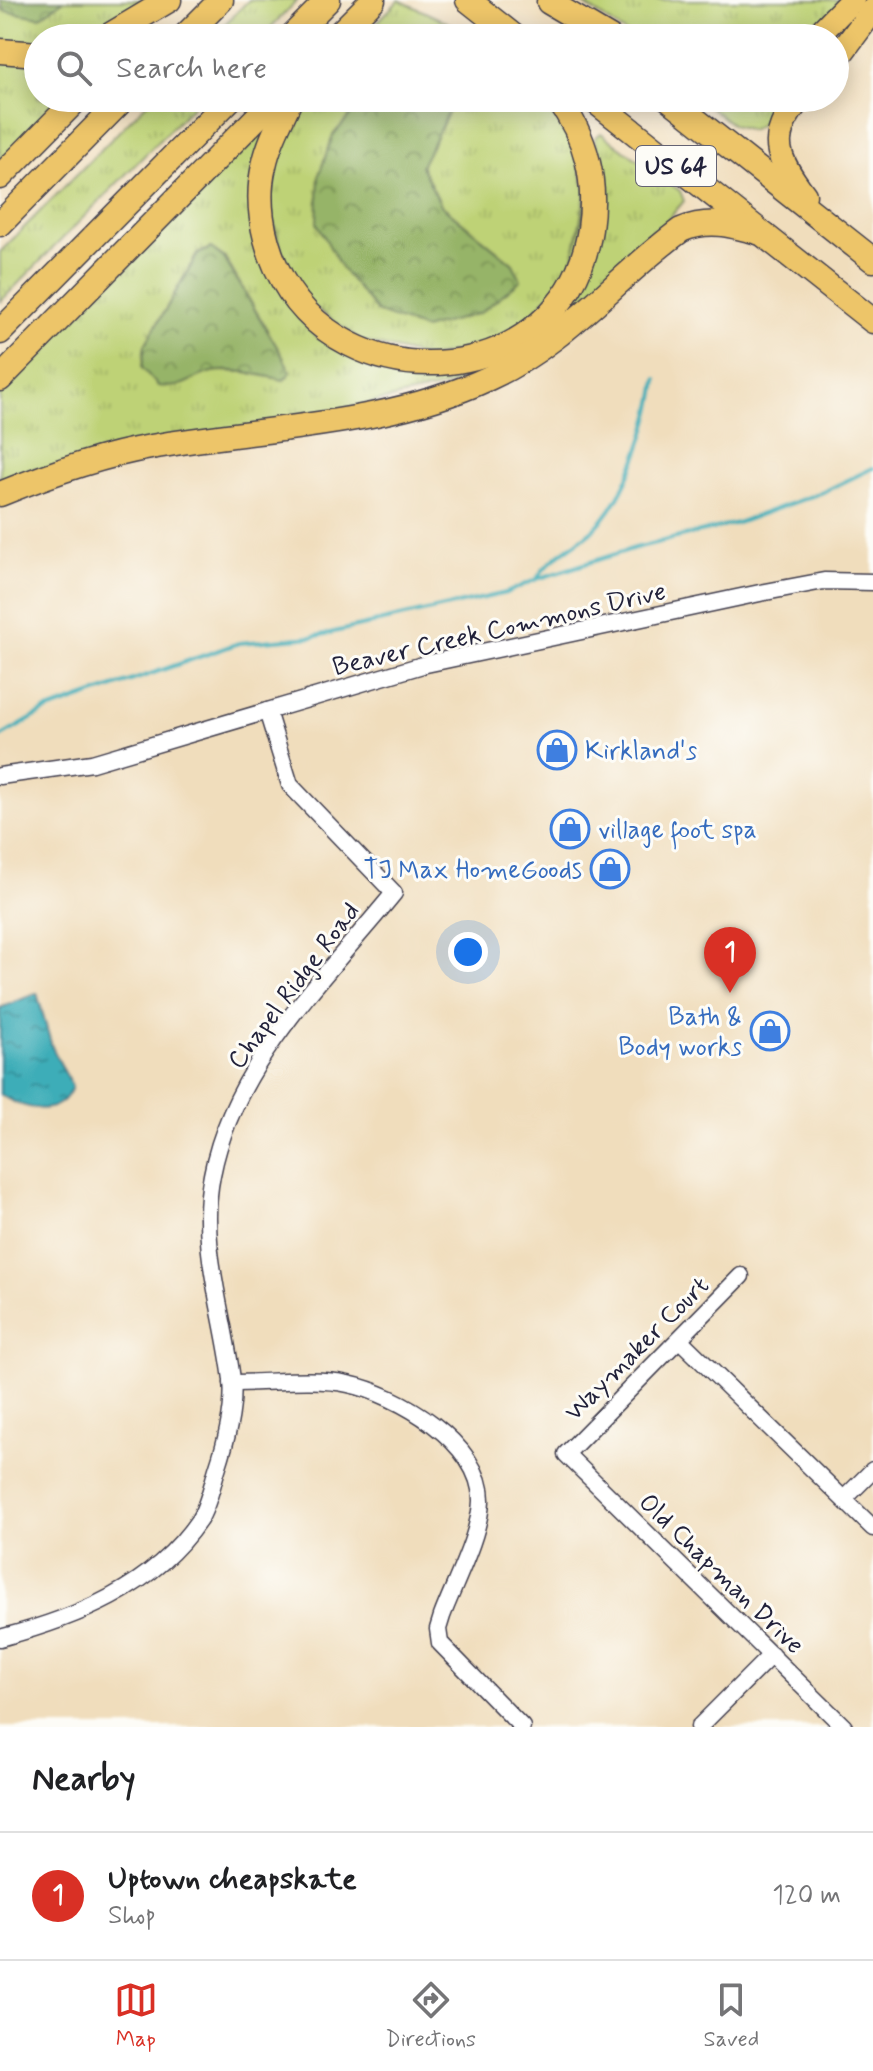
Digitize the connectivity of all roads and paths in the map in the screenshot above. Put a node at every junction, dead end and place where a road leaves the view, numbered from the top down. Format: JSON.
{"nodes":[{"id":1,"x":172,"y":0,"type":"edge"},
{"id":2,"x":221,"y":0,"type":"edge"},
{"id":3,"x":328,"y":0,"type":"edge"},
{"id":4,"x":373,"y":0,"type":"edge"},
{"id":5,"x":468,"y":0,"type":"edge"},
{"id":6,"x":852,"y":0,"type":"edge"},
{"id":7,"x":547,"y":1,"type":"edge"},
{"id":8,"x":873,"y":10,"type":"edge"},
{"id":9,"x":491,"y":19,"type":"junction"},
{"id":10,"x":130,"y":24,"type":"edge"},
{"id":11,"x":150,"y":24,"type":"edge"},
{"id":12,"x":197,"y":24,"type":"edge"},
{"id":13,"x":304,"y":24,"type":"edge"},
{"id":14,"x":349,"y":24,"type":"edge"},
{"id":15,"x":495,"y":24,"type":"edge"},
{"id":16,"x":498,"y":24,"type":"edge"},
{"id":17,"x":576,"y":24,"type":"edge"},
{"id":18,"x":586,"y":24,"type":"edge"},
{"id":19,"x":829,"y":24,"type":"edge"},
{"id":20,"x":849,"y":42,"type":"edge"},
{"id":21,"x":0,"y":51,"type":"edge"},
{"id":22,"x":24,"y":53,"type":"edge"},
{"id":23,"x":64,"y":112,"type":"edge"},
{"id":24,"x":110,"y":112,"type":"edge"},
{"id":25,"x":217,"y":112,"type":"edge"},
{"id":26,"x":262,"y":112,"type":"edge"},
{"id":27,"x":285,"y":112,"type":"edge"},
{"id":28,"x":566,"y":112,"type":"edge"},
{"id":29,"x":609,"y":112,"type":"edge"},
{"id":30,"x":686,"y":112,"type":"edge"},
{"id":31,"x":790,"y":112,"type":"edge"},
{"id":32,"x":0,"y":177,"type":"edge"},
{"id":33,"x":822,"y":220,"type":"junction"},
{"id":34,"x":0,"y":224,"type":"edge"},
{"id":35,"x":761,"y":233,"type":"junction"},
{"id":36,"x":873,"y":260,"type":"edge"},
{"id":37,"x":873,"y":321,"type":"edge"},
{"id":38,"x":0,"y":332,"type":"edge"},
{"id":39,"x":0,"y":379,"type":"edge"},
{"id":40,"x":0,"y":494,"type":"edge"},
{"id":41,"x":873,"y":582,"type":"edge"},
{"id":42,"x":267,"y":711,"type":"junction"},
{"id":43,"x":0,"y":776,"type":"edge"},
{"id":44,"x":741,"y":1276,"type":"dead end"},
{"id":45,"x":680,"y":1340,"type":"junction"},
{"id":46,"x":232,"y":1383,"type":"junction"},
{"id":47,"x":566,"y":1454,"type":"joint"},
{"id":48,"x":873,"y":1470,"type":"edge"},
{"id":49,"x":844,"y":1499,"type":"junction"},
{"id":50,"x":873,"y":1528,"type":"edge"},
{"id":51,"x":0,"y":1638,"type":"edge"},
{"id":52,"x":771,"y":1655,"type":"junction"},
{"id":53,"x":522,"y":1727,"type":"edge"},
{"id":54,"x":699,"y":1727,"type":"edge"},
{"id":55,"x":844,"y":1727,"type":"edge"}],
"edges":[{"from":1,"to":10,"type":"highway"},
{"from":1,"to":11,"type":"highway"},
{"from":2,"to":12,"type":"highway"},
{"from":3,"to":13,"type":"highway"},
{"from":4,"to":14,"type":"highway"},
{"from":5,"to":9,"type":"highway"},
{"from":6,"to":19,"type":"highway"},
{"from":7,"to":17,"type":"highway"},
{"from":7,"to":18,"type":"highway"},
{"from":8,"to":20,"type":"highway"},
{"from":9,"to":15,"type":"highway"},
{"from":9,"to":16,"type":"highway"},
{"from":21,"to":22,"type":"highway"},
{"from":23,"to":32,"type":"highway"},
{"from":24,"to":34,"type":"highway"},
{"from":25,"to":38,"type":"highway"},
{"from":26,"to":39,"type":"highway"},
{"from":27,"to":28,"type":"highway"},
{"from":29,"to":35,"type":"highway","number":"US 64"},
{"from":30,"to":33,"type":"highway","number":"US 64"},
{"from":31,"to":33,"type":"highway"},
{"from":33,"to":36,"type":"highway","number":"US 64"},
{"from":35,"to":37,"type":"highway","number":"US 64"},
{"from":35,"to":40,"type":"highway"},
{"from":41,"to":42,"type":"street","name":"Beaver Creek Commons Drive"},
{"from":42,"to":43,"type":"street","name":"Beaver Creek Commons Drive"},
{"from":42,"to":46,"type":"street","name":"Chapel Ridge Road"},
{"from":44,"to":45,"type":"street","name":"Waymaker Court"},
{"from":45,"to":47,"type":"street","name":"Waymaker Court"},
{"from":45,"to":49,"type":"street"},
{"from":46,"to":51,"type":"street","name":"Chapel Ridge Road"},
{"from":46,"to":53,"type":"street"},
{"from":47,"to":52,"type":"street","name":"Old Chapman Drive"},
{"from":48,"to":49,"type":"street"},
{"from":49,"to":50,"type":"street"},
{"from":52,"to":54,"type":"street"},
{"from":52,"to":55,"type":"street","name":"Old Chapman Drive"}]}
